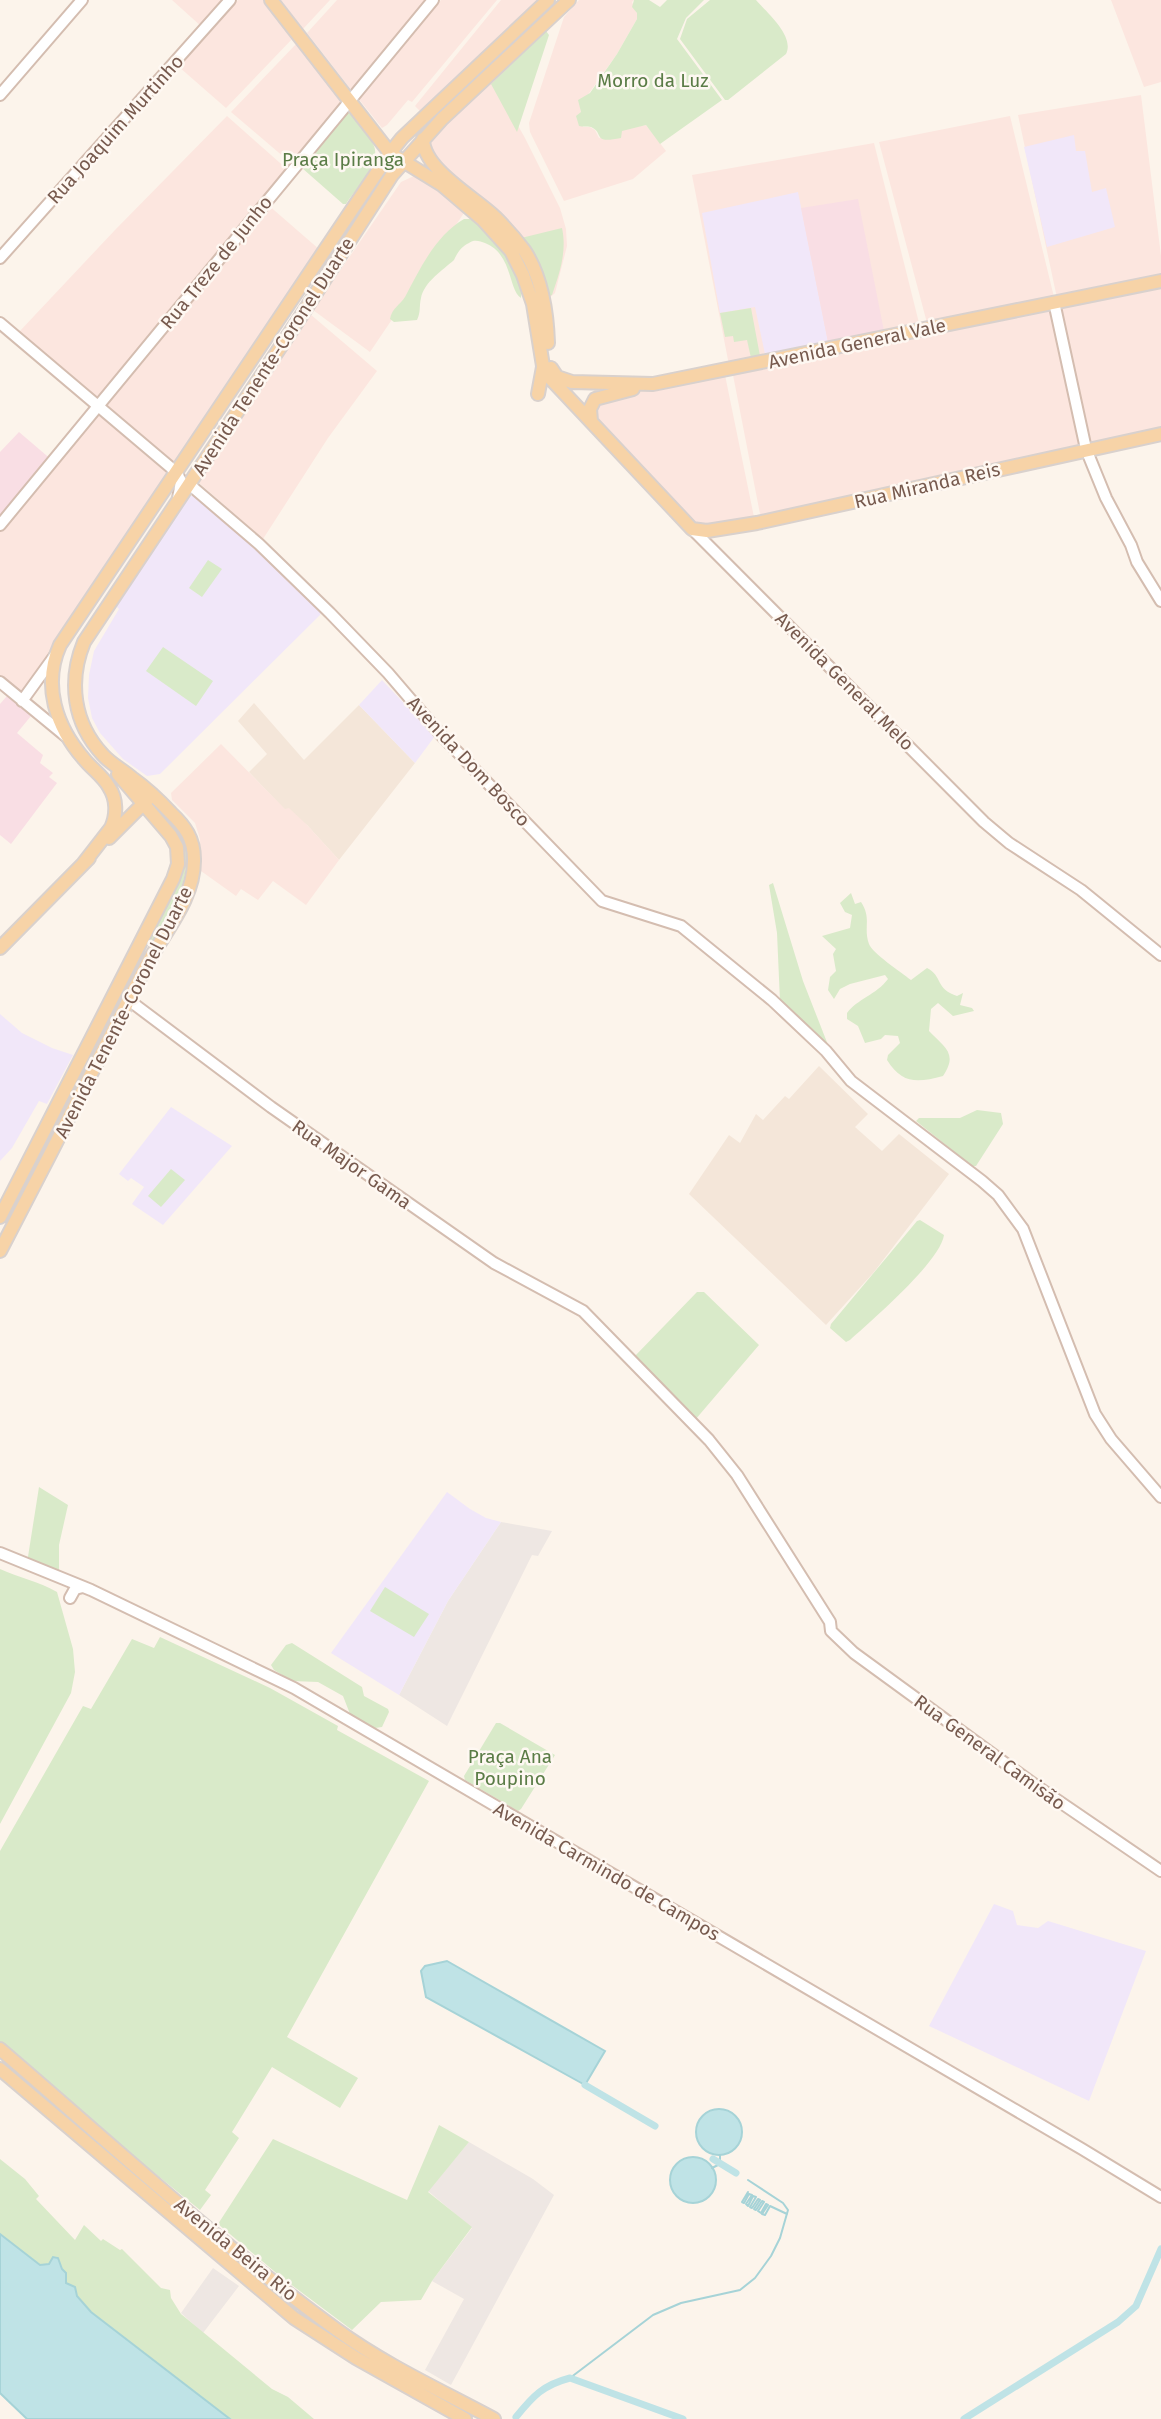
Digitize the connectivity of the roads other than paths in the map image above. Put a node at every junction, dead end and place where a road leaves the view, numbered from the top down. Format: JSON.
{"nodes":[{"id":1,"x":82,"y":0,"type":"edge"},
{"id":2,"x":230,"y":0,"type":"edge"},
{"id":3,"x":271,"y":0,"type":"edge"},
{"id":4,"x":433,"y":0,"type":"edge"},
{"id":5,"x":548,"y":0,"type":"edge"},
{"id":6,"x":569,"y":0,"type":"edge"},
{"id":7,"x":0,"y":96,"type":"edge"},
{"id":8,"x":350,"y":99,"type":"junction"},
{"id":9,"x":423,"y":139,"type":"junction"},
{"id":10,"x":390,"y":153,"type":"junction"},
{"id":11,"x":408,"y":164,"type":"junction"},
{"id":12,"x":0,"y":258,"type":"edge"},
{"id":13,"x":1161,"y":281,"type":"edge"},
{"id":14,"x":1054,"y":302,"type":"junction"},
{"id":15,"x":0,"y":323,"type":"edge"},
{"id":16,"x":550,"y":373,"type":"junction"},
{"id":17,"x":653,"y":384,"type":"junction"},
{"id":18,"x":538,"y":394,"type":"dead end"},
{"id":19,"x":98,"y":406,"type":"junction"},
{"id":20,"x":591,"y":421,"type":"junction"},
{"id":21,"x":1161,"y":433,"type":"edge"},
{"id":22,"x":1086,"y":449,"type":"junction"},
{"id":23,"x":176,"y":472,"type":"junction"},
{"id":24,"x":189,"y":484,"type":"junction"},
{"id":25,"x":178,"y":500,"type":"junction"},
{"id":26,"x":0,"y":524,"type":"edge"},
{"id":27,"x":692,"y":529,"type":"junction"},
{"id":28,"x":716,"y":530,"type":"junction"},
{"id":29,"x":715,"y":552,"type":"junction"},
{"id":30,"x":1161,"y":601,"type":"edge"},
{"id":31,"x":56,"y":654,"type":"junction"},
{"id":32,"x":0,"y":682,"type":"edge"},
{"id":33,"x":22,"y":701,"type":"junction"},
{"id":34,"x":69,"y":739,"type":"junction"},
{"id":35,"x":149,"y":799,"type":"junction"},
{"id":36,"x":83,"y":864,"type":"junction"},
{"id":37,"x":145,"y":937,"type":"junction"},
{"id":38,"x":0,"y":948,"type":"edge"},
{"id":39,"x":1161,"y":955,"type":"edge"},
{"id":40,"x":145,"y":967,"type":"junction"},
{"id":41,"x":130,"y":1001,"type":"junction"},
{"id":42,"x":0,"y":1217,"type":"edge"},
{"id":43,"x":0,"y":1251,"type":"edge"},
{"id":44,"x":1161,"y":1497,"type":"edge"},
{"id":45,"x":0,"y":1553,"type":"edge"},
{"id":46,"x":83,"y":1587,"type":"junction"},
{"id":47,"x":70,"y":1598,"type":"dead end"},
{"id":48,"x":830,"y":1622,"type":"joint"},
{"id":49,"x":1161,"y":1871,"type":"edge"},
{"id":50,"x":0,"y":2049,"type":"edge"},
{"id":51,"x":0,"y":2069,"type":"edge"},
{"id":52,"x":1161,"y":2197,"type":"edge"},
{"id":53,"x":161,"y":2205,"type":"junction"},
{"id":54,"x":190,"y":2212,"type":"junction"},
{"id":55,"x":231,"y":2266,"type":"junction"},
{"id":56,"x":277,"y":2283,"type":"junction"},
{"id":57,"x":465,"y":2419,"type":"edge"},
{"id":58,"x":494,"y":2419,"type":"edge"}],
"edges":[{"from":1,"to":7,"type":"street"},
{"from":2,"to":12,"type":"street","name":"Rua Joaquim Murtinho"},
{"from":3,"to":8,"type":"main road"},
{"from":4,"to":8,"type":"street","name":"Rua Treze de Junho"},
{"from":5,"to":10,"type":"main road","name":"Avenida Tenente-Coronel Duarte"},
{"from":6,"to":9,"type":"main road","name":"Avenida Tenente-Coronel Duarte"},
{"from":8,"to":10,"type":"main road"},
{"from":8,"to":19,"type":"street","name":"Rua Treze de Junho"},
{"from":9,"to":11,"type":"main road","name":"Avenida Tenente-Coronel Duarte"},
{"from":9,"to":16,"type":"main road"},
{"from":10,"to":11,"type":"main road"},
{"from":10,"to":23,"type":"main road","name":"Avenida Tenente-Coronel Duarte"},
{"from":11,"to":16,"type":"main road"},
{"from":11,"to":24,"type":"main road","name":"Avenida Tenente-Coronel Duarte"},
{"from":13,"to":14,"type":"main road","name":"Avenida General Vale"},
{"from":14,"to":17,"type":"main road","name":"Avenida General Vale"},
{"from":14,"to":22,"type":"street"},
{"from":15,"to":19,"type":"street"},
{"from":16,"to":17,"type":"main road","name":"Avenida General Vale"},
{"from":16,"to":18,"type":"main road"},
{"from":16,"to":20,"type":"main road","name":"Avenida General Melo"},
{"from":17,"to":20,"type":"main road"},
{"from":19,"to":23,"type":"street"},
{"from":19,"to":26,"type":"street","name":"Rua Treze de Junho"},
{"from":20,"to":27,"type":"main road","name":"Avenida General Melo"},
{"from":21,"to":22,"type":"main road","name":"Rua Miranda Reis"},
{"from":22,"to":28,"type":"main road","name":"Rua Miranda Reis"},
{"from":22,"to":30,"type":"street"},
{"from":23,"to":25,"type":"street"},
{"from":23,"to":31,"type":"main road","name":"Avenida Tenente-Coronel Duarte"},
{"from":24,"to":25,"type":"main road","name":"Avenida Tenente-Coronel Duarte"},
{"from":24,"to":44,"type":"street","name":"Avenida Dom Bosco"},
{"from":25,"to":35,"type":"main road","name":"Avenida Tenente-Coronel Duarte"},
{"from":27,"to":28,"type":"main road","name":"Rua Miranda Reis"},
{"from":27,"to":29,"type":"street","name":"Avenida General Melo"},
{"from":28,"to":29,"type":"street"},
{"from":29,"to":39,"type":"street","name":"Avenida General Melo"},
{"from":31,"to":33,"type":"street","name":"Avenida Tenente-Coronel Duarte"},
{"from":31,"to":34,"type":"main road","name":"Avenida Tenente-Coronel Duarte"},
{"from":32,"to":33,"type":"street"},
{"from":33,"to":34,"type":"street"},
{"from":34,"to":36,"type":"main road","name":"Avenida Tenente-Coronel Duarte"},
{"from":35,"to":36,"type":"main road"},
{"from":35,"to":37,"type":"main road","name":"Avenida Tenente-Coronel Duarte"},
{"from":35,"to":40,"type":"main road","name":"Avenida Tenente-Coronel Duarte"},
{"from":36,"to":38,"type":"main road"},
{"from":37,"to":40,"type":"main road"},
{"from":37,"to":42,"type":"main road","name":"Avenida Tenente-Coronel Duarte"},
{"from":40,"to":41,"type":"main road","name":"Avenida Tenente-Coronel Duarte"},
{"from":41,"to":43,"type":"main road","name":"Avenida Tenente-Coronel Duarte"},
{"from":41,"to":48,"type":"street","name":"Rua Major Gama"},
{"from":45,"to":46,"type":"street","name":"Avenida Carmindo de Campos"},
{"from":46,"to":47,"type":"street"},
{"from":46,"to":52,"type":"street","name":"Avenida Carmindo de Campos"},
{"from":48,"to":49,"type":"street","name":"Rua General Camisão"},
{"from":50,"to":54,"type":"main road","name":"Avenida Beira Rio"},
{"from":51,"to":53,"type":"main road","name":"Avenida Beira Rio"},
{"from":53,"to":54,"type":"main road"},
{"from":53,"to":55,"type":"main road","name":"Avenida Beira Rio"},
{"from":54,"to":56,"type":"main road","name":"Avenida Beira Rio"},
{"from":55,"to":56,"type":"main road"},
{"from":55,"to":57,"type":"main road","name":"Avenida Beira Rio"},
{"from":56,"to":58,"type":"main road","name":"Avenida Beira Rio"}]}
